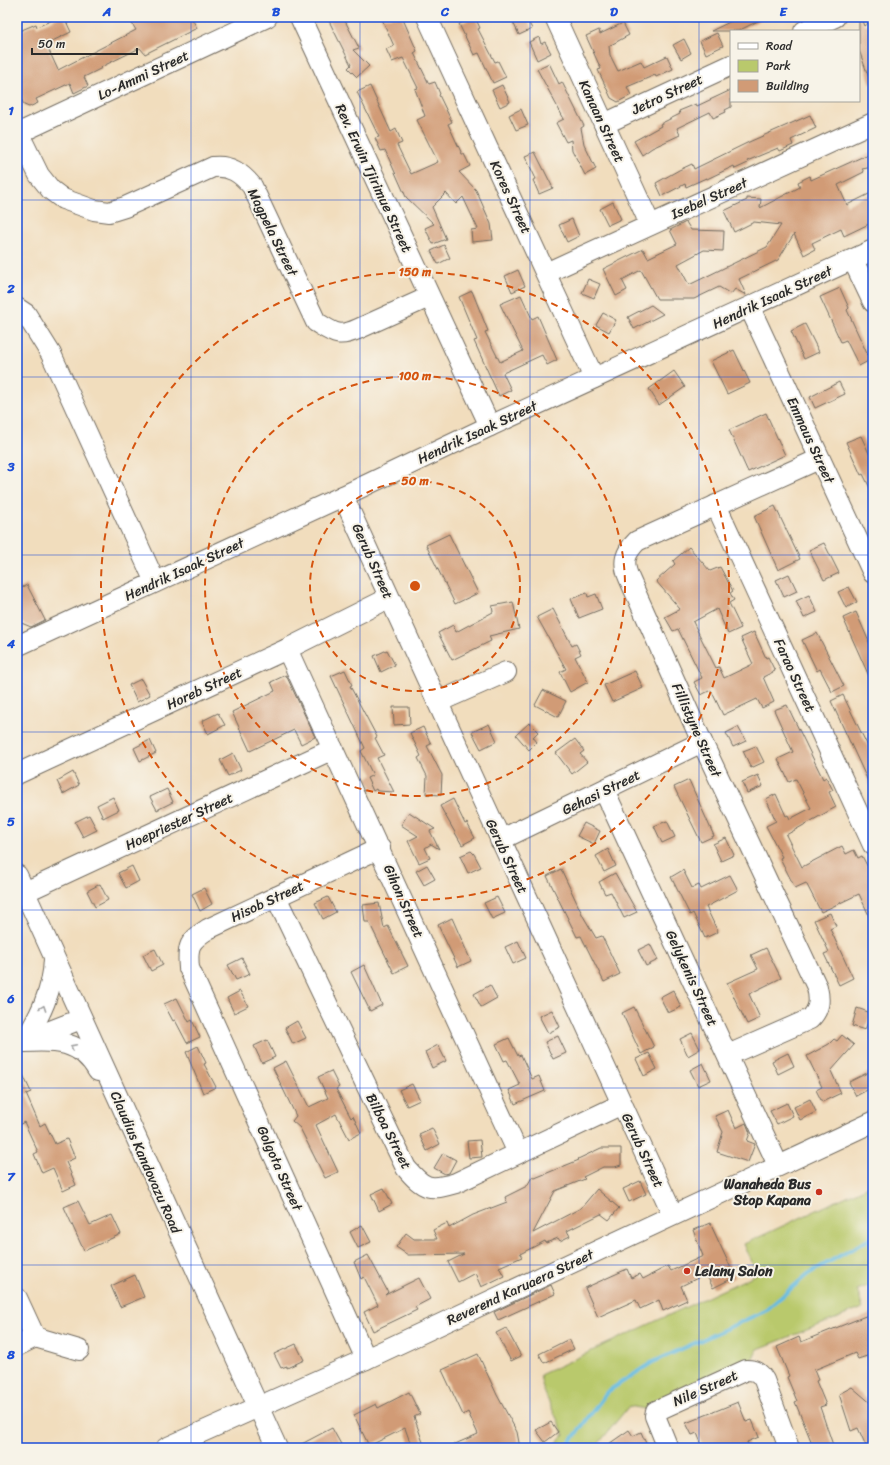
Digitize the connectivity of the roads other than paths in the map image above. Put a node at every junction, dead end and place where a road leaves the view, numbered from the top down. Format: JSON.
{"nodes":[{"id":1,"x":267,"y":17,"type":"edge"},
{"id":2,"x":300,"y":17,"type":"edge"},
{"id":3,"x":428,"y":17,"type":"edge"},
{"id":4,"x":835,"y":17,"type":"edge"},
{"id":5,"x":561,"y":19,"type":"edge"},
{"id":6,"x":806,"y":30,"type":"edge"},
{"id":7,"x":730,"y":65,"type":"edge"},
{"id":8,"x":604,"y":124,"type":"junction"},
{"id":9,"x":873,"y":124,"type":"edge"},
{"id":10,"x":18,"y":131,"type":"edge"},
{"id":11,"x":650,"y":224,"type":"junction"},
{"id":12,"x":873,"y":250,"type":"edge"},
{"id":13,"x":853,"y":260,"type":"junction"},
{"id":14,"x":546,"y":273,"type":"junction"},
{"id":15,"x":429,"y":297,"type":"junction"},
{"id":16,"x":873,"y":302,"type":"edge"},
{"id":17,"x":17,"y":308,"type":"edge"},
{"id":18,"x":750,"y":308,"type":"junction"},
{"id":19,"x":594,"y":378,"type":"junction"},
{"id":20,"x":490,"y":426,"type":"junction"},
{"id":21,"x":819,"y":459,"type":"junction"},
{"id":22,"x":343,"y":496,"type":"junction"},
{"id":23,"x":716,"y":505,"type":"junction"},
{"id":24,"x":873,"y":573,"type":"edge"},
{"id":25,"x":155,"y":582,"type":"junction"},
{"id":26,"x":389,"y":598,"type":"junction"},
{"id":27,"x":17,"y":646,"type":"edge"},
{"id":28,"x":287,"y":649,"type":"junction"},
{"id":29,"x":506,"y":672,"type":"dead end"},
{"id":30,"x":438,"y":702,"type":"junction"},
{"id":31,"x":702,"y":742,"type":"junction"},
{"id":32,"x":333,"y":749,"type":"junction"},
{"id":33,"x":17,"y":774,"type":"edge"},
{"id":34,"x":604,"y":790,"type":"junction"},
{"id":35,"x":500,"y":840,"type":"junction"},
{"id":36,"x":873,"y":845,"type":"edge"},
{"id":37,"x":380,"y":848,"type":"junction"},
{"id":38,"x":21,"y":884,"type":"edge"},
{"id":39,"x":276,"y":897,"type":"junction"},
{"id":40,"x":54,"y":956,"type":"junction"},
{"id":41,"x":194,"y":978,"type":"joint"},
{"id":42,"x":82,"y":1019,"type":"junction"},
{"id":43,"x":20,"y":1043,"type":"edge"},
{"id":44,"x":728,"y":1055,"type":"junction"},
{"id":45,"x":622,"y":1104,"type":"junction"},
{"id":46,"x":873,"y":1122,"type":"edge"},
{"id":47,"x":140,"y":1148,"type":"junction"},
{"id":48,"x":518,"y":1153,"type":"junction"},
{"id":49,"x":778,"y":1165,"type":"junction"},
{"id":50,"x":673,"y":1215,"type":"junction"},
{"id":51,"x":17,"y":1298,"type":"edge"},
{"id":52,"x":35,"y":1337,"type":"junction"},
{"id":53,"x":17,"y":1346,"type":"edge"},
{"id":54,"x":79,"y":1350,"type":"dead end"},
{"id":55,"x":366,"y":1359,"type":"junction"},
{"id":56,"x":257,"y":1407,"type":"junction"},
{"id":57,"x":166,"y":1448,"type":"edge"},
{"id":58,"x":277,"y":1448,"type":"edge"},
{"id":59,"x":668,"y":1448,"type":"edge"},
{"id":60,"x":789,"y":1448,"type":"edge"}],
"edges":[{"from":1,"to":10,"type":"street","name":"Lo-Ammi Street"},
{"from":2,"to":15,"type":"street","name":"Rev. Erwin Tjirimue Street"},
{"from":3,"to":14,"type":"street","name":"Kores Street"},
{"from":4,"to":6,"type":"street"},
{"from":5,"to":8,"type":"street","name":"Kanaan Street"},
{"from":7,"to":8,"type":"street","name":"Jetro Street"},
{"from":8,"to":11,"type":"street","name":"Kanaan Street"},
{"from":9,"to":11,"type":"street","name":"Isebel Street"},
{"from":10,"to":15,"type":"street","name":"Magpela Street"},
{"from":11,"to":14,"type":"street","name":"Isebel Street"},
{"from":12,"to":13,"type":"street","name":"Hendrik Isaak Street"},
{"from":13,"to":16,"type":"street"},
{"from":13,"to":18,"type":"street","name":"Hendrik Isaak Street"},
{"from":14,"to":19,"type":"street","name":"Kores Street"},
{"from":15,"to":20,"type":"street","name":"Rev. Erwin Tjirimue Street"},
{"from":17,"to":25,"type":"street"},
{"from":18,"to":19,"type":"street","name":"Hendrik Isaak Street"},
{"from":18,"to":21,"type":"street","name":"Emmaus Street"},
{"from":19,"to":20,"type":"street","name":"Hendrik Isaak Street"},
{"from":20,"to":22,"type":"street","name":"Hendrik Isaak Street"},
{"from":21,"to":23,"type":"street","name":"Fillistyne Street"},
{"from":21,"to":24,"type":"street","name":"Emmaus Street"},
{"from":22,"to":25,"type":"street","name":"Hendrik Isaak Street"},
{"from":22,"to":26,"type":"street","name":"Gerub Street"},
{"from":23,"to":31,"type":"street","name":"Fillistyne Street"},
{"from":23,"to":36,"type":"street","name":"Farao Street"},
{"from":25,"to":27,"type":"street","name":"Hendrik Isaak Street"},
{"from":26,"to":28,"type":"street","name":"Horeb Street"},
{"from":26,"to":30,"type":"street","name":"Gerub Street"},
{"from":28,"to":32,"type":"street","name":"Gihon Street"},
{"from":28,"to":33,"type":"street","name":"Horeb Street"},
{"from":29,"to":30,"type":"street"},
{"from":30,"to":35,"type":"street","name":"Gerub Street"},
{"from":31,"to":34,"type":"street","name":"Gehasi Street"},
{"from":31,"to":44,"type":"street","name":"Fillistyne Street"},
{"from":32,"to":37,"type":"street","name":"Gihon Street"},
{"from":32,"to":38,"type":"street","name":"Hoepriester Street"},
{"from":34,"to":35,"type":"street","name":"Gehasi Street"},
{"from":34,"to":44,"type":"street","name":"Gelykenis Street"},
{"from":35,"to":45,"type":"street","name":"Gerub Street"},
{"from":37,"to":39,"type":"street","name":"Hisob Street"},
{"from":37,"to":48,"type":"street","name":"Gihon Street"},
{"from":38,"to":40,"type":"street","name":"Claudius Kandovazu Road"},
{"from":39,"to":41,"type":"street","name":"Hisob Street"},
{"from":39,"to":48,"type":"street","name":"Bilboa Street"},
{"from":40,"to":42,"type":"street","name":"Claudius Kandovazu Road"},
{"from":43,"to":40,"type":"street","one_way":true},
{"from":41,"to":55,"type":"street","name":"Golgota Street"},
{"from":42,"to":43,"type":"street"},
{"from":42,"to":47,"type":"street","name":"Claudius Kandovazu Road"},
{"from":47,"to":43,"type":"street","one_way":true},
{"from":44,"to":49,"type":"street","name":"Gelykenis Street"},
{"from":45,"to":48,"type":"street","name":"Bilboa Street"},
{"from":45,"to":50,"type":"street","name":"Gerub Street"},
{"from":46,"to":49,"type":"street","name":"Reverend Karuaera Street"},
{"from":47,"to":56,"type":"street","name":"Claudius Kandovazu Road"},
{"from":49,"to":50,"type":"street","name":"Reverend Karuaera Street"},
{"from":50,"to":55,"type":"street","name":"Reverend Karuaera Street"},
{"from":51,"to":52,"type":"street"},
{"from":52,"to":53,"type":"street"},
{"from":52,"to":54,"type":"street"},
{"from":55,"to":56,"type":"street","name":"Reverend Karuaera Street"},
{"from":56,"to":57,"type":"street","name":"Reverend Karuaera Street"},
{"from":56,"to":58,"type":"street","name":"Claudius Kandovazu Road"},
{"from":59,"to":60,"type":"street","name":"Nile Street"}]}
